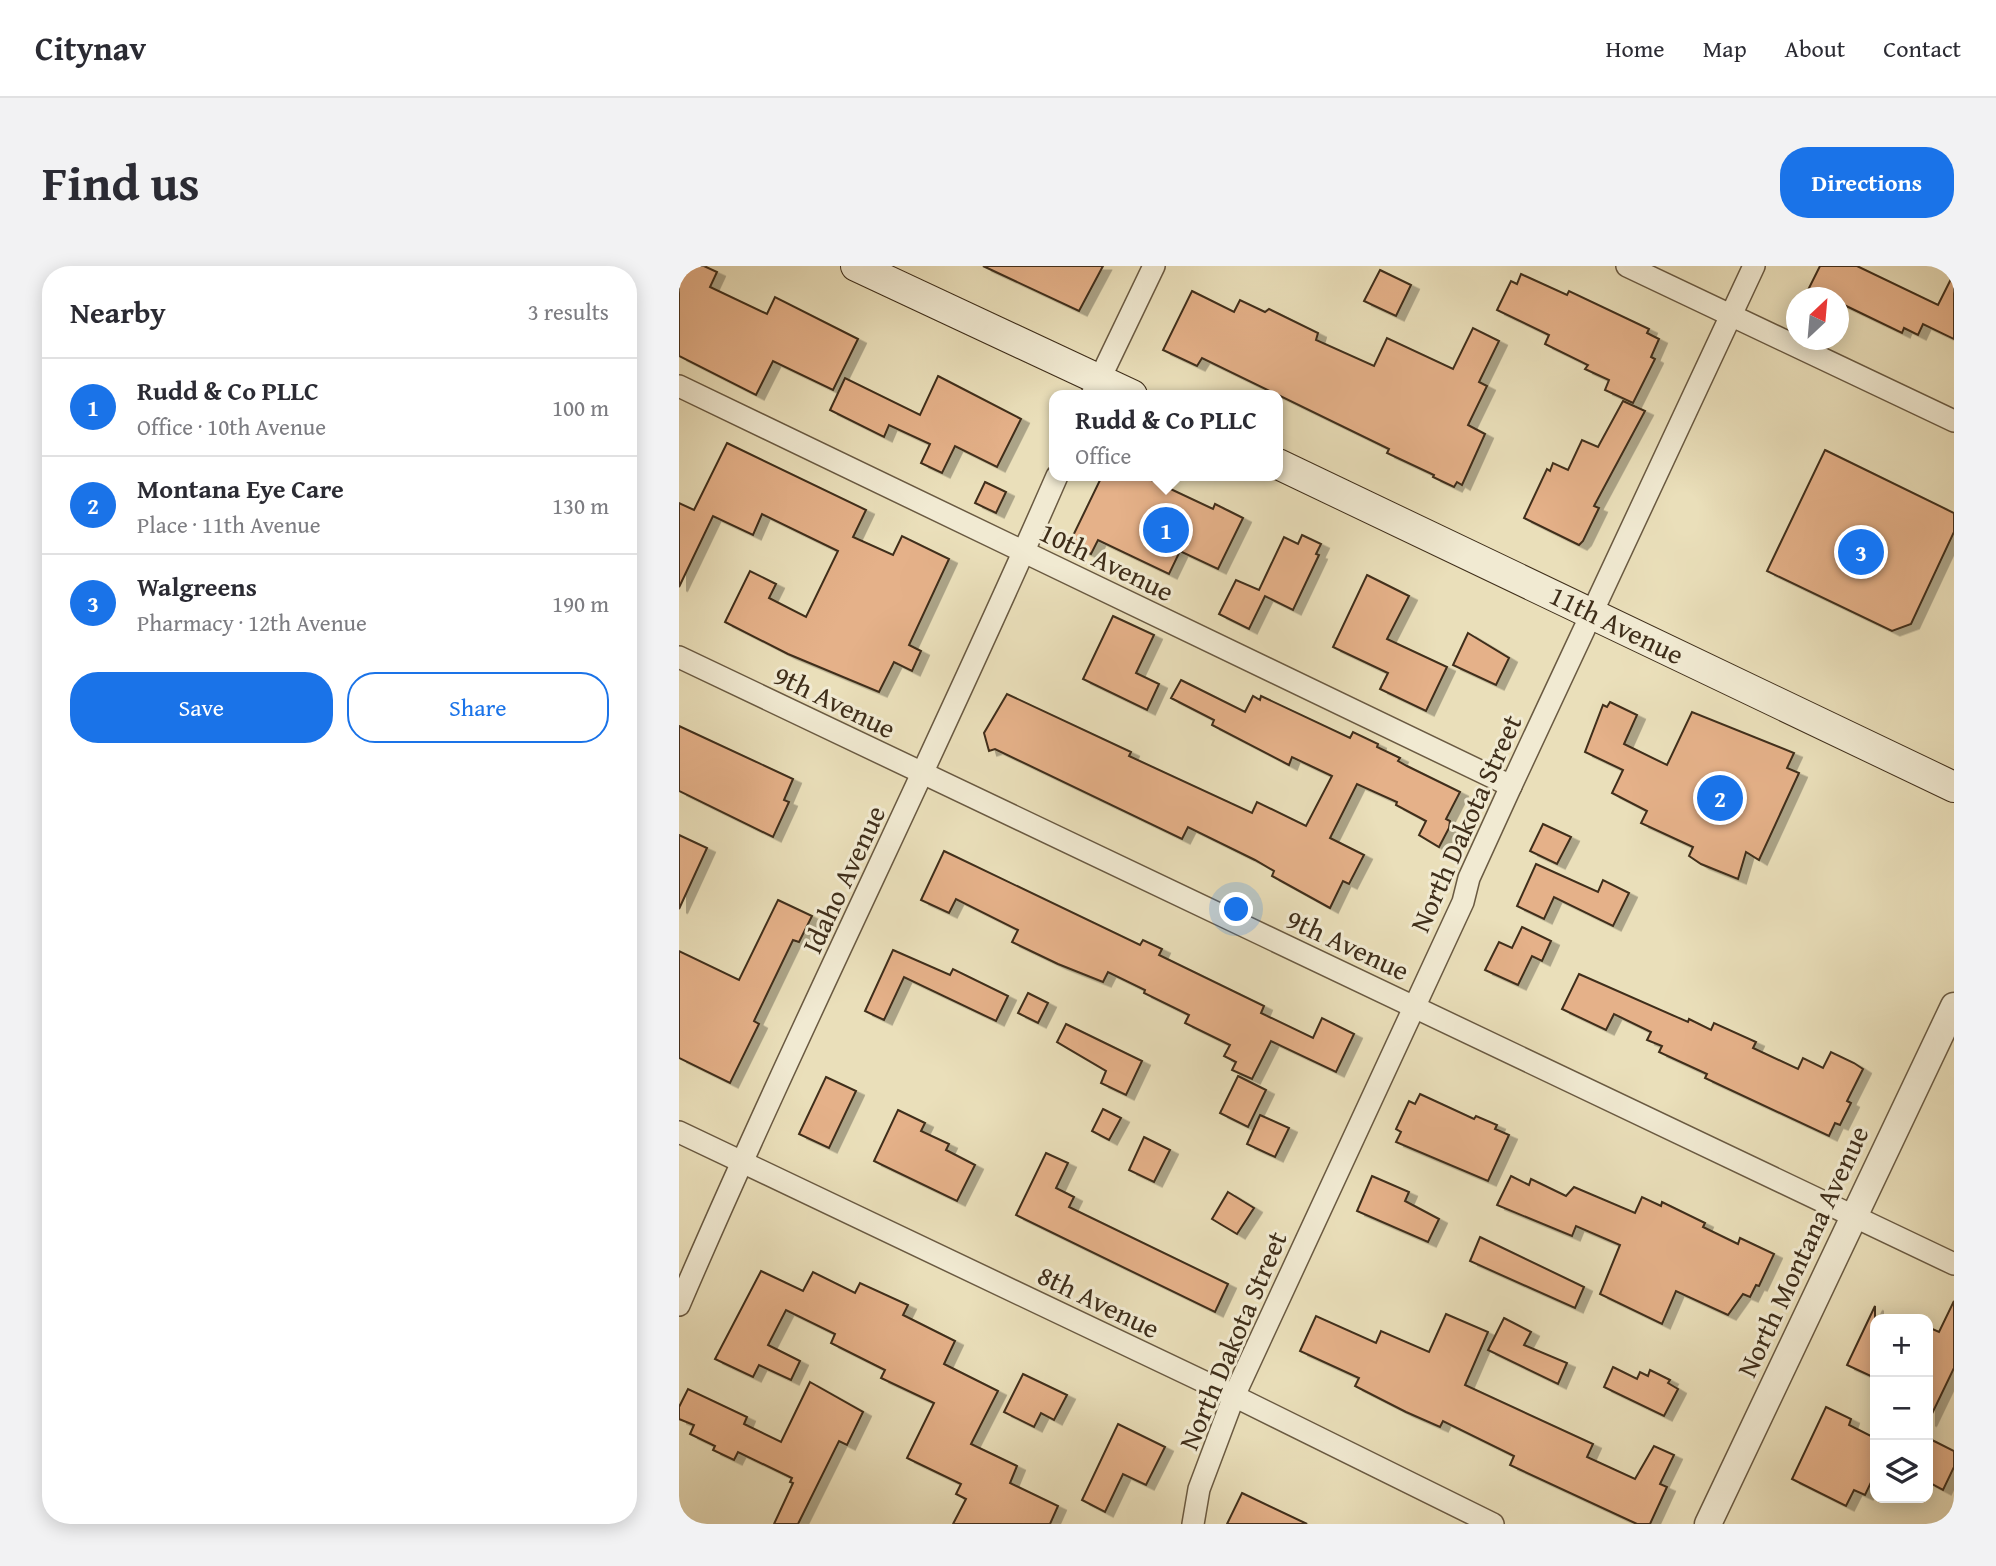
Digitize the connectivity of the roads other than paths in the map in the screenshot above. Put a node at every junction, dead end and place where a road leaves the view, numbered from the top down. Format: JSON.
{"nodes":[{"id":1,"x":856,"y":266,"type":"edge"},
{"id":2,"x":1154,"y":266,"type":"edge"},
{"id":3,"x":1627,"y":266,"type":"edge"},
{"id":4,"x":1753,"y":266,"type":"edge"},
{"id":5,"x":1730,"y":315,"type":"junction"},
{"id":6,"x":679,"y":386,"type":"edge"},
{"id":7,"x":1095,"y":387,"type":"edge"},
{"id":8,"x":1954,"y":421,"type":"edge"},
{"id":9,"x":1283,"y":466,"type":"edge"},
{"id":10,"x":1055,"y":481,"type":"edge"},
{"id":11,"x":1024,"y":552,"type":"junction"},
{"id":12,"x":1591,"y":612,"type":"junction"},
{"id":13,"x":679,"y":657,"type":"edge"},
{"id":14,"x":923,"y":774,"type":"junction"},
{"id":15,"x":1511,"y":786,"type":"junction"},
{"id":16,"x":1954,"y":787,"type":"edge"},
{"id":17,"x":1412,"y":1005,"type":"junction"},
{"id":18,"x":1954,"y":1006,"type":"edge"},
{"id":19,"x":679,"y":1132,"type":"edge"},
{"id":20,"x":741,"y":1161,"type":"junction"},
{"id":21,"x":1853,"y":1215,"type":"junction"},
{"id":22,"x":1954,"y":1264,"type":"edge"},
{"id":23,"x":679,"y":1305,"type":"edge"},
{"id":24,"x":1234,"y":1396,"type":"junction"},
{"id":25,"x":1193,"y":1524,"type":"edge"},
{"id":26,"x":1493,"y":1524,"type":"edge"},
{"id":27,"x":1708,"y":1524,"type":"edge"}],
"edges":[{"from":1,"to":7,"type":"main road"},
{"from":2,"to":7,"type":"street"},
{"from":3,"to":5,"type":"street"},
{"from":4,"to":5,"type":"street","name":"North Dakota Street"},
{"from":5,"to":8,"type":"street"},
{"from":5,"to":12,"type":"street","name":"North Dakota Street"},
{"from":6,"to":11,"type":"street","name":"10th Avenue"},
{"from":9,"to":12,"type":"main road","name":"11th Avenue"},
{"from":10,"to":11,"type":"street","name":"Idaho Avenue"},
{"from":11,"to":14,"type":"street","name":"Idaho Avenue"},
{"from":11,"to":15,"type":"street","name":"10th Avenue"},
{"from":12,"to":15,"type":"street","name":"North Dakota Street"},
{"from":12,"to":16,"type":"main road","name":"11th Avenue"},
{"from":13,"to":14,"type":"street","name":"9th Avenue"},
{"from":14,"to":17,"type":"street","name":"9th Avenue"},
{"from":14,"to":20,"type":"street","name":"Idaho Avenue"},
{"from":15,"to":17,"type":"street","name":"North Dakota Street"},
{"from":17,"to":21,"type":"street","name":"9th Avenue"},
{"from":17,"to":24,"type":"street","name":"North Dakota Street"},
{"from":18,"to":21,"type":"street","name":"North Montana Avenue"},
{"from":19,"to":20,"type":"street","name":"8th Avenue"},
{"from":20,"to":23,"type":"street","name":"Idaho Avenue"},
{"from":20,"to":24,"type":"street","name":"8th Avenue"},
{"from":21,"to":22,"type":"street","name":"9th Avenue"},
{"from":21,"to":27,"type":"street","name":"North Montana Avenue"},
{"from":24,"to":25,"type":"street","name":"North Dakota Street"},
{"from":24,"to":26,"type":"street","name":"8th Avenue"}]}
